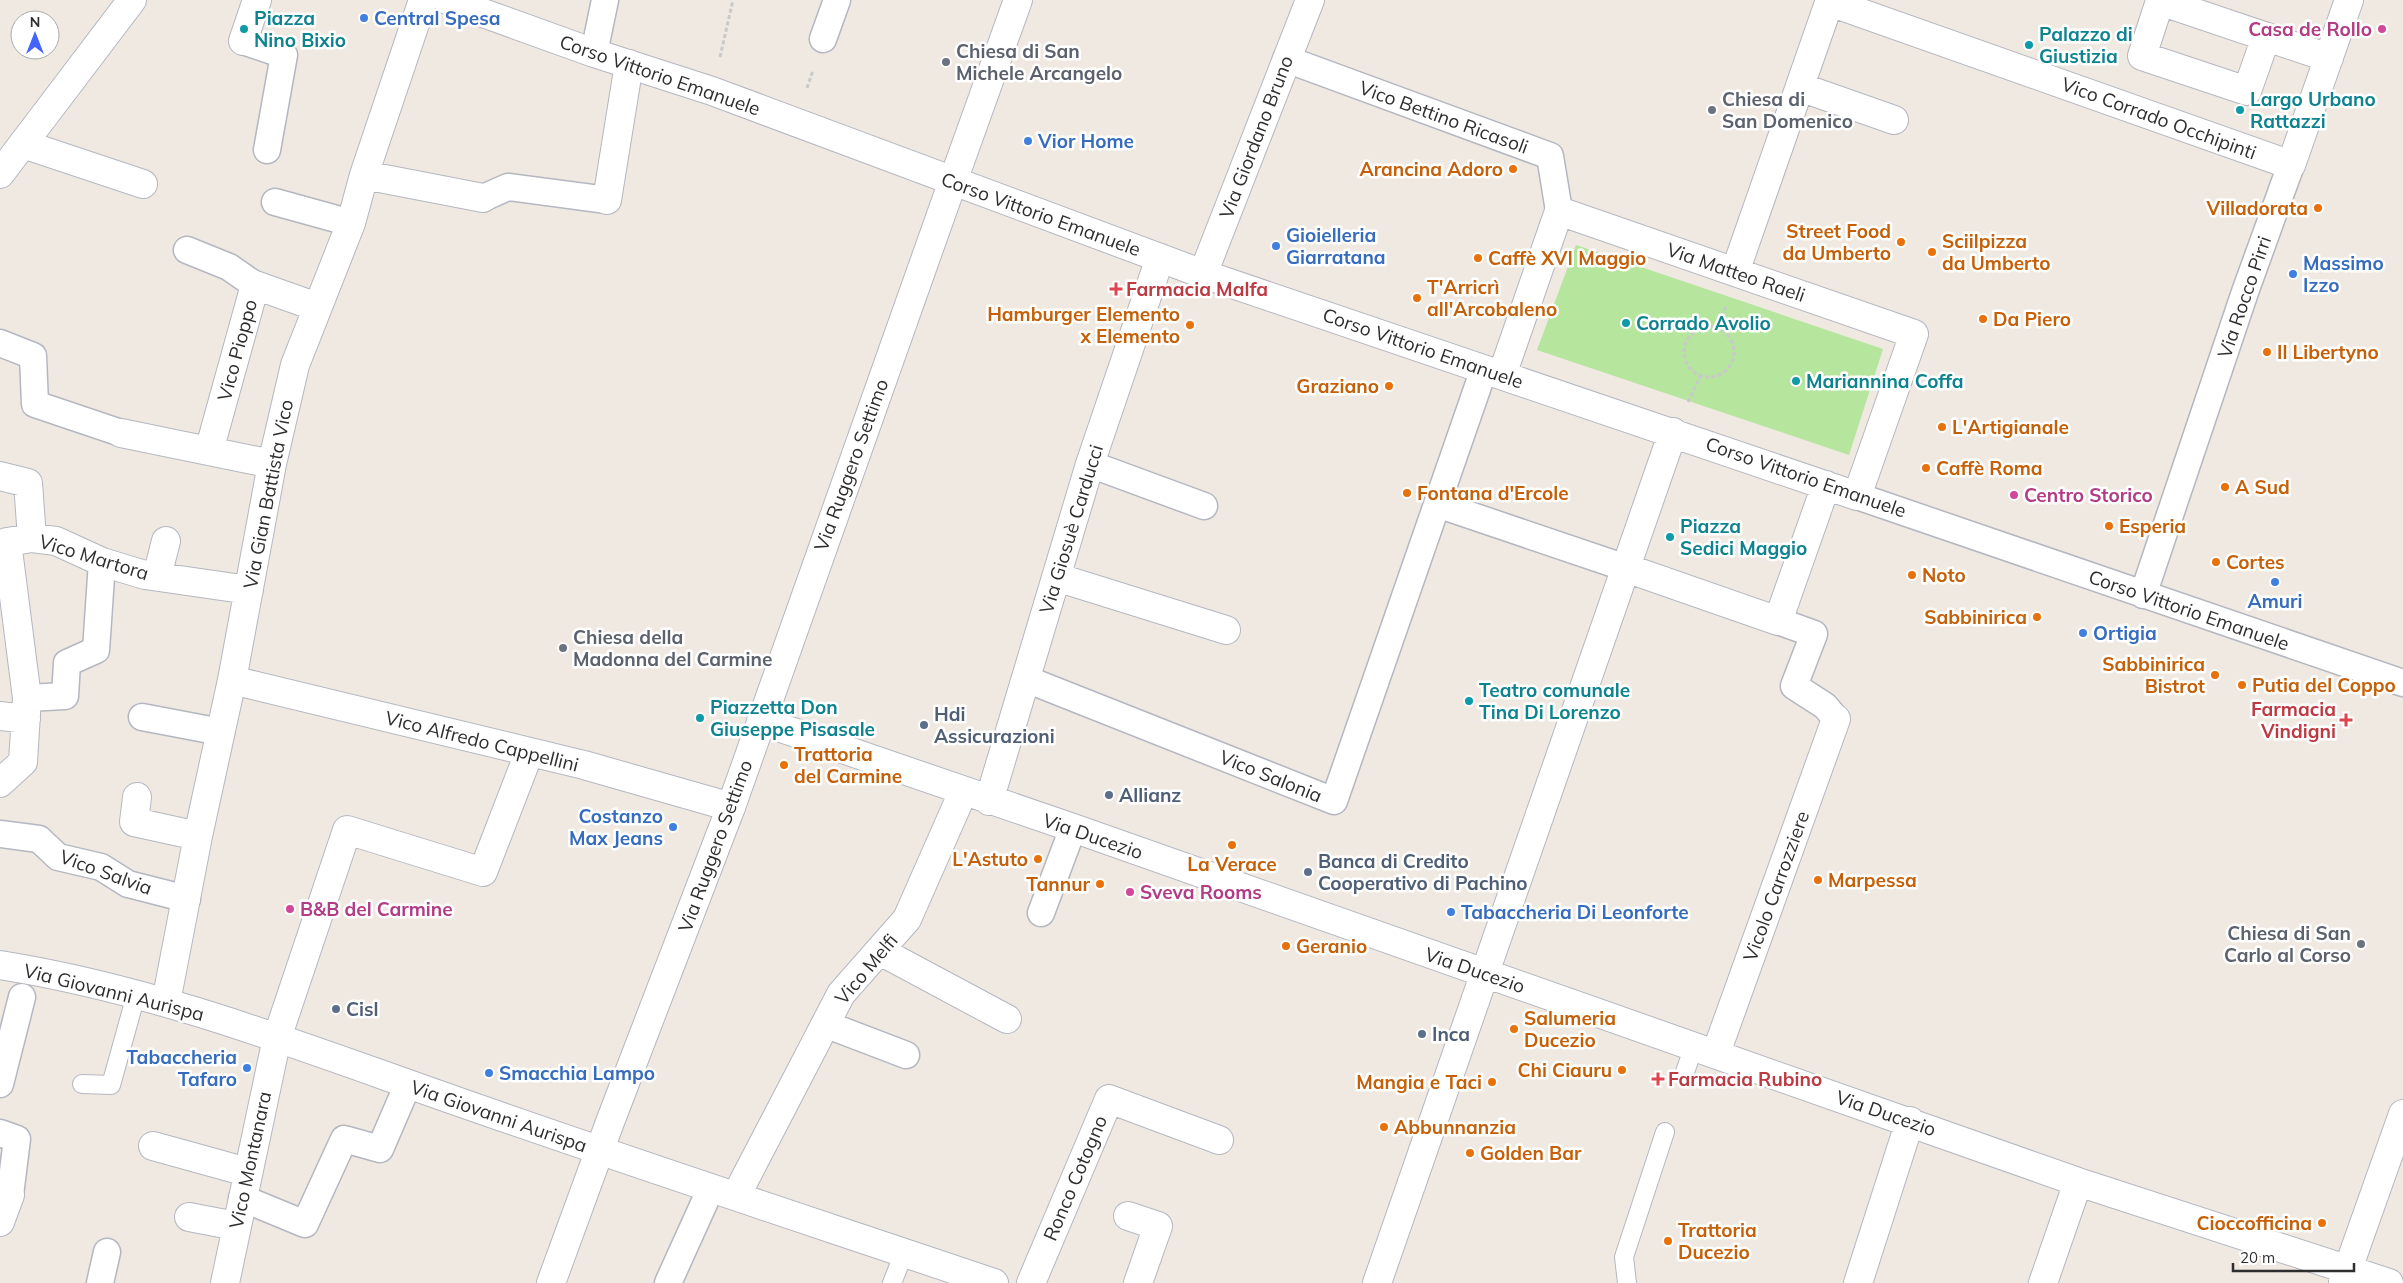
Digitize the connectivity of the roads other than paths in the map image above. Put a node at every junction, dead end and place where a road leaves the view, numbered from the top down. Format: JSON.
{"nodes":[{"id":1,"x":132,"y":0,"type":"edge"},
{"id":2,"x":257,"y":0,"type":"edge"},
{"id":3,"x":423,"y":0,"type":"edge"},
{"id":4,"x":447,"y":0,"type":"edge"},
{"id":5,"x":605,"y":0,"type":"edge"},
{"id":6,"x":837,"y":0,"type":"edge"},
{"id":7,"x":1018,"y":0,"type":"edge"},
{"id":8,"x":1310,"y":0,"type":"edge"},
{"id":9,"x":2350,"y":0,"type":"edge"},
{"id":10,"x":1830,"y":1,"type":"edge"},
{"id":11,"x":2266,"y":37,"type":"dead end"},
{"id":12,"x":823,"y":39,"type":"road end"},
{"id":13,"x":253,"y":44,"type":"joint"},
{"id":14,"x":594,"y":53,"type":"junction"},
{"id":15,"x":2329,"y":58,"type":"junction"},
{"id":16,"x":1286,"y":59,"type":"junction"},
{"id":17,"x":629,"y":64,"type":"junction"},
{"id":18,"x":1800,"y":87,"type":"junction"},
{"id":19,"x":1894,"y":120,"type":"dead end"},
{"id":20,"x":23,"y":144,"type":"junction"},
{"id":21,"x":267,"y":150,"type":"dead end"},
{"id":22,"x":2291,"y":165,"type":"junction"},
{"id":23,"x":0,"y":174,"type":"edge"},
{"id":24,"x":364,"y":175,"type":"junction"},
{"id":25,"x":953,"y":181,"type":"junction"},
{"id":26,"x":143,"y":184,"type":"dead end"},
{"id":27,"x":483,"y":198,"type":"joint"},
{"id":28,"x":607,"y":200,"type":"joint"},
{"id":29,"x":275,"y":202,"type":"dead end"},
{"id":30,"x":1559,"y":211,"type":"junction"},
{"id":31,"x":351,"y":223,"type":"junction"},
{"id":32,"x":187,"y":250,"type":"dead end"},
{"id":33,"x":1160,"y":258,"type":"junction"},
{"id":34,"x":1735,"y":272,"type":"junction"},
{"id":35,"x":1203,"y":274,"type":"junction"},
{"id":36,"x":255,"y":285,"type":"junction"},
{"id":37,"x":317,"y":307,"type":"junction"},
{"id":38,"x":0,"y":343,"type":"edge"},
{"id":39,"x":1493,"y":372,"type":"junction"},
{"id":40,"x":1674,"y":432,"type":"junction"},
{"id":41,"x":121,"y":434,"type":"joint"},
{"id":42,"x":209,"y":451,"type":"junction"},
{"id":43,"x":272,"y":464,"type":"junction"},
{"id":44,"x":1090,"y":464,"type":"junction"},
{"id":45,"x":0,"y":476,"type":"edge"},
{"id":46,"x":1826,"y":485,"type":"junction"},
{"id":47,"x":1858,"y":496,"type":"junction"},
{"id":48,"x":1437,"y":504,"type":"junction"},
{"id":49,"x":1204,"y":506,"type":"dead end"},
{"id":50,"x":32,"y":538,"type":"junction"},
{"id":51,"x":166,"y":541,"type":"dead end"},
{"id":52,"x":4,"y":562,"type":"edge"},
{"id":53,"x":102,"y":562,"type":"junction"},
{"id":54,"x":1626,"y":568,"type":"junction"},
{"id":55,"x":157,"y":576,"type":"junction"},
{"id":56,"x":1056,"y":578,"type":"junction"},
{"id":57,"x":249,"y":590,"type":"junction"},
{"id":58,"x":2143,"y":595,"type":"junction"},
{"id":59,"x":8,"y":617,"type":"edge"},
{"id":60,"x":1778,"y":621,"type":"junction"},
{"id":61,"x":1226,"y":630,"type":"dead end"},
{"id":62,"x":1026,"y":679,"type":"junction"},
{"id":63,"x":232,"y":680,"type":"junction"},
{"id":64,"x":2403,"y":683,"type":"edge"},
{"id":65,"x":18,"y":711,"type":"edge"},
{"id":66,"x":142,"y":717,"type":"dead end"},
{"id":67,"x":1836,"y":719,"type":"joint"},
{"id":68,"x":761,"y":722,"type":"junction"},
{"id":69,"x":220,"y":732,"type":"junction"},
{"id":70,"x":529,"y":752,"type":"junction"},
{"id":71,"x":0,"y":783,"type":"edge"},
{"id":72,"x":963,"y":792,"type":"junction"},
{"id":73,"x":138,"y":797,"type":"dead end"},
{"id":74,"x":989,"y":801,"type":"junction"},
{"id":75,"x":731,"y":807,"type":"junction"},
{"id":76,"x":1073,"y":828,"type":"junction"},
{"id":77,"x":0,"y":834,"type":"edge"},
{"id":78,"x":198,"y":836,"type":"junction"},
{"id":79,"x":187,"y":898,"type":"junction"},
{"id":80,"x":1042,"y":913,"type":"dead end"},
{"id":81,"x":880,"y":951,"type":"junction"},
{"id":82,"x":0,"y":965,"type":"edge"},
{"id":83,"x":1485,"y":974,"type":"junction"},
{"id":84,"x":136,"y":995,"type":"junction"},
{"id":85,"x":22,"y":997,"type":"dead end"},
{"id":86,"x":166,"y":1002,"type":"junction"},
{"id":87,"x":1007,"y":1019,"type":"dead end"},
{"id":88,"x":825,"y":1024,"type":"junction"},
{"id":89,"x":277,"y":1038,"type":"junction"},
{"id":90,"x":1705,"y":1050,"type":"junction"},
{"id":91,"x":906,"y":1055,"type":"dead end"},
{"id":92,"x":1685,"y":1072,"type":"dead end"},
{"id":93,"x":0,"y":1084,"type":"edge"},
{"id":94,"x":82,"y":1084,"type":"dead end"},
{"id":95,"x":408,"y":1084,"type":"junction"},
{"id":96,"x":2403,"y":1114,"type":"edge"},
{"id":97,"x":1910,"y":1121,"type":"junction"},
{"id":98,"x":1665,"y":1132,"type":"dead end"},
{"id":99,"x":0,"y":1133,"type":"edge"},
{"id":100,"x":1219,"y":1140,"type":"dead end"},
{"id":101,"x":153,"y":1146,"type":"dead end"},
{"id":102,"x":600,"y":1151,"type":"junction"},
{"id":103,"x":2078,"y":1182,"type":"junction"},
{"id":104,"x":244,"y":1185,"type":"junction"},
{"id":105,"x":724,"y":1192,"type":"junction"},
{"id":106,"x":10,"y":1195,"type":"joint"},
{"id":107,"x":1128,"y":1216,"type":"dead end"},
{"id":108,"x":188,"y":1217,"type":"dead end"},
{"id":109,"x":0,"y":1222,"type":"edge"},
{"id":110,"x":236,"y":1226,"type":"junction"},
{"id":111,"x":106,"y":1252,"type":"dead end"},
{"id":112,"x":904,"y":1253,"type":"junction"},
{"id":113,"x":2345,"y":1276,"type":"edge"},
{"id":114,"x":100,"y":1283,"type":"edge"},
{"id":115,"x":224,"y":1283,"type":"edge"},
{"id":116,"x":551,"y":1283,"type":"edge"},
{"id":117,"x":668,"y":1283,"type":"edge"},
{"id":118,"x":892,"y":1283,"type":"edge"},
{"id":119,"x":994,"y":1283,"type":"edge"},
{"id":120,"x":1031,"y":1283,"type":"edge"},
{"id":121,"x":1138,"y":1283,"type":"edge"},
{"id":122,"x":1377,"y":1283,"type":"edge"},
{"id":123,"x":1628,"y":1283,"type":"edge"},
{"id":124,"x":1858,"y":1283,"type":"edge"},
{"id":125,"x":2043,"y":1283,"type":"edge"},
{"id":126,"x":2389,"y":1283,"type":"edge"}],
"edges":[{"from":1,"to":20,"type":"street"},
{"from":2,"to":13,"type":"street"},
{"from":3,"to":24,"type":"street","name":"Via Gian Battista Vico"},
{"from":4,"to":14,"type":"street","name":"Corso Vittorio Emanuele"},
{"from":5,"to":14,"type":"street"},
{"from":6,"to":12,"type":"street"},
{"from":7,"to":25,"type":"street","name":"Via Ruggero Settimo"},
{"from":8,"to":16,"type":"street","name":"Via Giordano Bruno"},
{"from":9,"to":15,"type":"street","name":"Via Rocco Pirri"},
{"from":10,"to":18,"type":"street"},
{"from":10,"to":22,"type":"street","name":"Vico Corrado Occhipinti"},
{"from":11,"to":15,"type":"street"},
{"from":13,"to":21,"type":"street"},
{"from":14,"to":17,"type":"street","name":"Corso Vittorio Emanuele"},
{"from":15,"to":22,"type":"street","name":"Via Rocco Pirri"},
{"from":16,"to":30,"type":"street","name":"Vico Bettino Ricasoli"},
{"from":16,"to":35,"type":"street","name":"Via Giordano Bruno"},
{"from":17,"to":25,"type":"street","name":"Corso Vittorio Emanuele"},
{"from":17,"to":28,"type":"street"},
{"from":18,"to":19,"type":"street"},
{"from":18,"to":34,"type":"street"},
{"from":20,"to":23,"type":"street"},
{"from":20,"to":26,"type":"street"},
{"from":22,"to":58,"type":"street","name":"Via Rocco Pirri"},
{"from":24,"to":27,"type":"street"},
{"from":24,"to":31,"type":"street","name":"Via Gian Battista Vico"},
{"from":25,"to":33,"type":"street","name":"Corso Vittorio Emanuele"},
{"from":25,"to":68,"type":"street","name":"Via Ruggero Settimo"},
{"from":27,"to":28,"type":"street"},
{"from":29,"to":31,"type":"street"},
{"from":30,"to":34,"type":"street","name":"Via Matteo Raeli"},
{"from":30,"to":39,"type":"street"},
{"from":31,"to":37,"type":"street","name":"Via Gian Battista Vico"},
{"from":32,"to":36,"type":"street"},
{"from":33,"to":35,"type":"street","name":"Corso Vittorio Emanuele"},
{"from":33,"to":44,"type":"street","name":"Via Giosuè Carducci"},
{"from":34,"to":47,"type":"street","name":"Via Matteo Raeli"},
{"from":35,"to":39,"type":"street","name":"Corso Vittorio Emanuele"},
{"from":36,"to":37,"type":"street","name":"Vico Pioppo"},
{"from":36,"to":42,"type":"street","name":"Vico Pioppo"},
{"from":37,"to":43,"type":"street","name":"Via Gian Battista Vico"},
{"from":38,"to":41,"type":"street"},
{"from":39,"to":40,"type":"street","name":"Corso Vittorio Emanuele"},
{"from":39,"to":48,"type":"street"},
{"from":40,"to":46,"type":"street","name":"Corso Vittorio Emanuele"},
{"from":40,"to":54,"type":"street"},
{"from":41,"to":42,"type":"street"},
{"from":42,"to":43,"type":"street"},
{"from":43,"to":57,"type":"street","name":"Via Gian Battista Vico"},
{"from":44,"to":49,"type":"street"},
{"from":44,"to":56,"type":"street","name":"Via Giosuè Carducci"},
{"from":45,"to":50,"type":"street"},
{"from":46,"to":47,"type":"street","name":"Corso Vittorio Emanuele"},
{"from":46,"to":60,"type":"street"},
{"from":47,"to":58,"type":"street","name":"Corso Vittorio Emanuele"},
{"from":48,"to":54,"type":"street"},
{"from":48,"to":62,"type":"street","name":"Vico Salonia"},
{"from":50,"to":52,"type":"street","name":"Vico Martora"},
{"from":50,"to":53,"type":"street","name":"Vico Martora"},
{"from":51,"to":55,"type":"street"},
{"from":52,"to":59,"type":"street","name":"Vico Martora"},
{"from":53,"to":55,"type":"street","name":"Vico Martora"},
{"from":53,"to":65,"type":"street"},
{"from":54,"to":60,"type":"street"},
{"from":54,"to":83,"type":"street"},
{"from":55,"to":57,"type":"street","name":"Vico Martora"},
{"from":56,"to":61,"type":"street"},
{"from":56,"to":62,"type":"street","name":"Via Giosuè Carducci"},
{"from":57,"to":63,"type":"street","name":"Via Gian Battista Vico"},
{"from":58,"to":64,"type":"street","name":"Corso Vittorio Emanuele"},
{"from":59,"to":65,"type":"street","name":"Vico Martora"},
{"from":60,"to":67,"type":"street"},
{"from":62,"to":74,"type":"street","name":"Via Giosuè Carducci"},
{"from":63,"to":69,"type":"street","name":"Via Gian Battista Vico"},
{"from":63,"to":70,"type":"street","name":"Vico Alfredo Cappellini"},
{"from":65,"to":71,"type":"street","name":"Vico Martora"},
{"from":66,"to":69,"type":"street"},
{"from":67,"to":90,"type":"street","name":"Vicolo Carrozziere"},
{"from":68,"to":72,"type":"street","name":"Via Ducezio"},
{"from":68,"to":75,"type":"street","name":"Via Ruggero Settimo"},
{"from":69,"to":78,"type":"street","name":"Via Gian Battista Vico"},
{"from":70,"to":75,"type":"street","name":"Vico Alfredo Cappellini"},
{"from":70,"to":89,"type":"street","name":"Vico Montanara"},
{"from":72,"to":74,"type":"street","name":"Via Ducezio"},
{"from":72,"to":81,"type":"street","name":"Vico Melfi"},
{"from":73,"to":78,"type":"street"},
{"from":74,"to":76,"type":"street","name":"Via Ducezio"},
{"from":75,"to":102,"type":"street","name":"Via Ruggero Settimo"},
{"from":76,"to":80,"type":"street"},
{"from":76,"to":83,"type":"street","name":"Via Ducezio"},
{"from":77,"to":79,"type":"street","name":"Vico Salvia"},
{"from":78,"to":79,"type":"street","name":"Via Gian Battista Vico"},
{"from":79,"to":86,"type":"street","name":"Via Gian Battista Vico"},
{"from":81,"to":87,"type":"street"},
{"from":81,"to":88,"type":"street","name":"Vico Melfi"},
{"from":82,"to":84,"type":"street","name":"Via Giovanni Aurispa"},
{"from":83,"to":90,"type":"street","name":"Via Ducezio"},
{"from":83,"to":122,"type":"street"},
{"from":84,"to":86,"type":"street","name":"Via Giovanni Aurispa"},
{"from":84,"to":94,"type":"lane"},
{"from":85,"to":93,"type":"street"},
{"from":86,"to":89,"type":"street","name":"Via Giovanni Aurispa"},
{"from":88,"to":91,"type":"street"},
{"from":88,"to":105,"type":"street","name":"Vico Melfi"},
{"from":89,"to":95,"type":"street","name":"Via Giovanni Aurispa"},
{"from":89,"to":104,"type":"street","name":"Vico Montanara"},
{"from":90,"to":92,"type":"lane"},
{"from":90,"to":97,"type":"street","name":"Via Ducezio"},
{"from":95,"to":102,"type":"street","name":"Via Giovanni Aurispa"},
{"from":95,"to":104,"type":"street"},
{"from":96,"to":113,"type":"street"},
{"from":97,"to":103,"type":"street","name":"Via Ducezio"},
{"from":97,"to":124,"type":"street"},
{"from":98,"to":123,"type":"lane"},
{"from":99,"to":106,"type":"street"},
{"from":100,"to":120,"type":"street","name":"Ronco Cotogno"},
{"from":101,"to":104,"type":"street"},
{"from":102,"to":105,"type":"street","name":"Via Giovanni Aurispa"},
{"from":102,"to":116,"type":"street","name":"Via Ruggero Settimo"},
{"from":103,"to":113,"type":"street","name":"Via Ducezio"},
{"from":103,"to":125,"type":"street"},
{"from":104,"to":110,"type":"street","name":"Vico Montanara"},
{"from":105,"to":112,"type":"street","name":"Via Giovanni Aurispa"},
{"from":105,"to":117,"type":"street"},
{"from":106,"to":109,"type":"street"},
{"from":107,"to":121,"type":"street"},
{"from":108,"to":110,"type":"street"},
{"from":110,"to":115,"type":"street","name":"Vico Montanara"},
{"from":111,"to":114,"type":"street"},
{"from":112,"to":118,"type":"lane"},
{"from":112,"to":119,"type":"street","name":"Via Giovanni Aurispa"},
{"from":113,"to":126,"type":"street","name":"Via Ducezio"}]}
